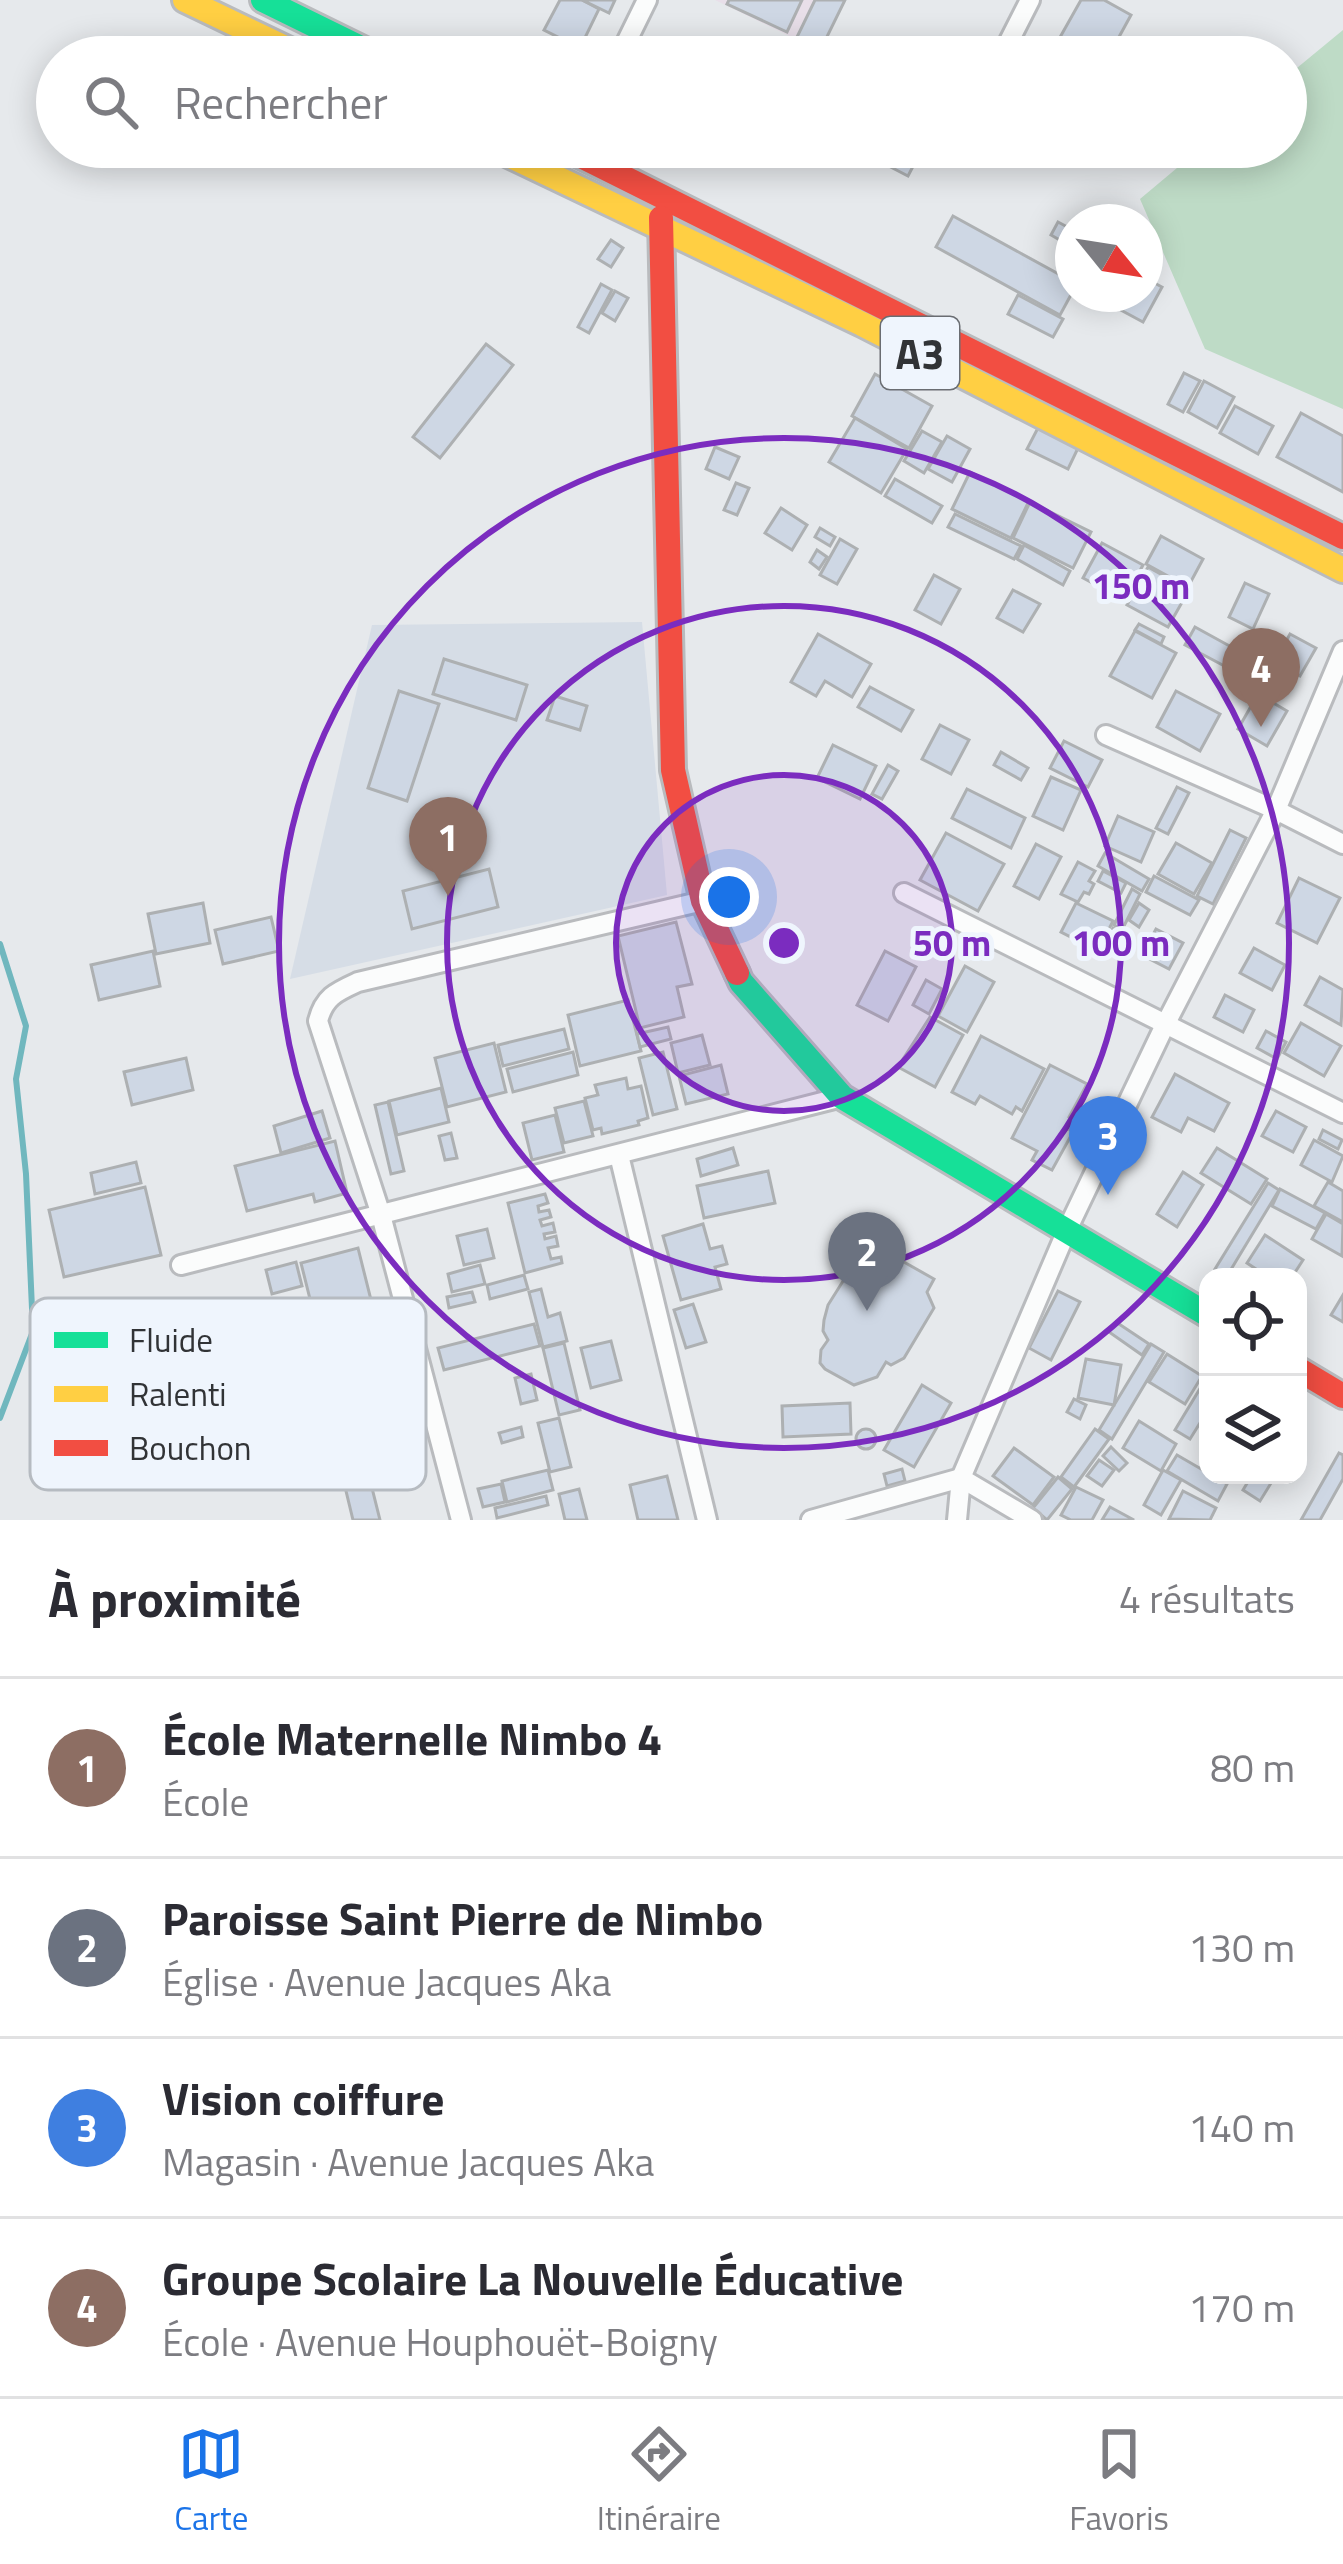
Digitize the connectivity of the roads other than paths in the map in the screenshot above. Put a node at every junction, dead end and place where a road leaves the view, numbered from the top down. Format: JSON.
{"nodes":[{"id":1,"x":185,"y":0,"type":"edge"},
{"id":2,"x":263,"y":0,"type":"edge"},
{"id":3,"x":647,"y":0,"type":"edge"},
{"id":4,"x":1030,"y":0,"type":"edge"},
{"id":5,"x":260,"y":36,"type":"edge"},
{"id":6,"x":336,"y":36,"type":"edge"},
{"id":7,"x":629,"y":36,"type":"edge"},
{"id":8,"x":1012,"y":36,"type":"edge"},
{"id":9,"x":536,"y":168,"type":"edge"},
{"id":10,"x":608,"y":168,"type":"edge"},
{"id":11,"x":665,"y":198,"type":"junction"},
{"id":12,"x":660,"y":227,"type":"junction"},
{"id":13,"x":1343,"y":537,"type":"edge"},
{"id":14,"x":1343,"y":570,"type":"edge"},
{"id":15,"x":1343,"y":651,"type":"edge"},
{"id":16,"x":1106,"y":735,"type":"dead end"},
{"id":17,"x":1276,"y":810,"type":"junction"},
{"id":18,"x":1343,"y":844,"type":"edge"},
{"id":19,"x":904,"y":893,"type":"dead end"},
{"id":20,"x":704,"y":901,"type":"junction"},
{"id":21,"x":1165,"y":1025,"type":"junction"},
{"id":22,"x":842,"y":1097,"type":"junction"},
{"id":23,"x":1343,"y":1113,"type":"edge"},
{"id":24,"x":619,"y":1155,"type":"junction"},
{"id":25,"x":381,"y":1215,"type":"junction"},
{"id":26,"x":1067,"y":1230,"type":"junction"},
{"id":27,"x":181,"y":1264,"type":"dead end"},
{"id":28,"x":403,"y":1298,"type":"edge"},
{"id":29,"x":1199,"y":1310,"type":"edge"},
{"id":30,"x":1307,"y":1374,"type":"edge"},
{"id":31,"x":426,"y":1387,"type":"edge"},
{"id":32,"x":1343,"y":1396,"type":"edge"},
{"id":33,"x":961,"y":1478,"type":"junction"},
{"id":34,"x":461,"y":1520,"type":"edge"},
{"id":35,"x":707,"y":1520,"type":"edge"},
{"id":36,"x":812,"y":1520,"type":"edge"},
{"id":37,"x":957,"y":1520,"type":"edge"},
{"id":38,"x":1032,"y":1520,"type":"edge"}],
"edges":[{"from":1,"to":5,"type":"main road"},
{"from":2,"to":6,"type":"main road"},
{"from":3,"to":7,"type":"street"},
{"from":4,"to":8,"type":"street"},
{"from":9,"to":12,"type":"main road","number":"A3"},
{"from":10,"to":11,"type":"main road","number":"A3"},
{"from":11,"to":12,"type":"main road"},
{"from":11,"to":13,"type":"main road","number":"A3"},
{"from":12,"to":14,"type":"main road","number":"A3"},
{"from":12,"to":20,"type":"main road"},
{"from":15,"to":17,"type":"street"},
{"from":16,"to":17,"type":"street"},
{"from":17,"to":18,"type":"street"},
{"from":17,"to":21,"type":"street"},
{"from":19,"to":21,"type":"street"},
{"from":20,"to":22,"type":"main road"},
{"from":20,"to":25,"type":"street"},
{"from":21,"to":23,"type":"street"},
{"from":21,"to":26,"type":"street"},
{"from":22,"to":24,"type":"street"},
{"from":22,"to":26,"type":"main road"},
{"from":24,"to":25,"type":"street"},
{"from":24,"to":35,"type":"street"},
{"from":25,"to":27,"type":"street"},
{"from":25,"to":28,"type":"street"},
{"from":26,"to":29,"type":"main road"},
{"from":26,"to":33,"type":"street"},
{"from":30,"to":32,"type":"main road"},
{"from":31,"to":34,"type":"street"},
{"from":33,"to":36,"type":"street"},
{"from":33,"to":37,"type":"street"},
{"from":33,"to":38,"type":"street"}]}
